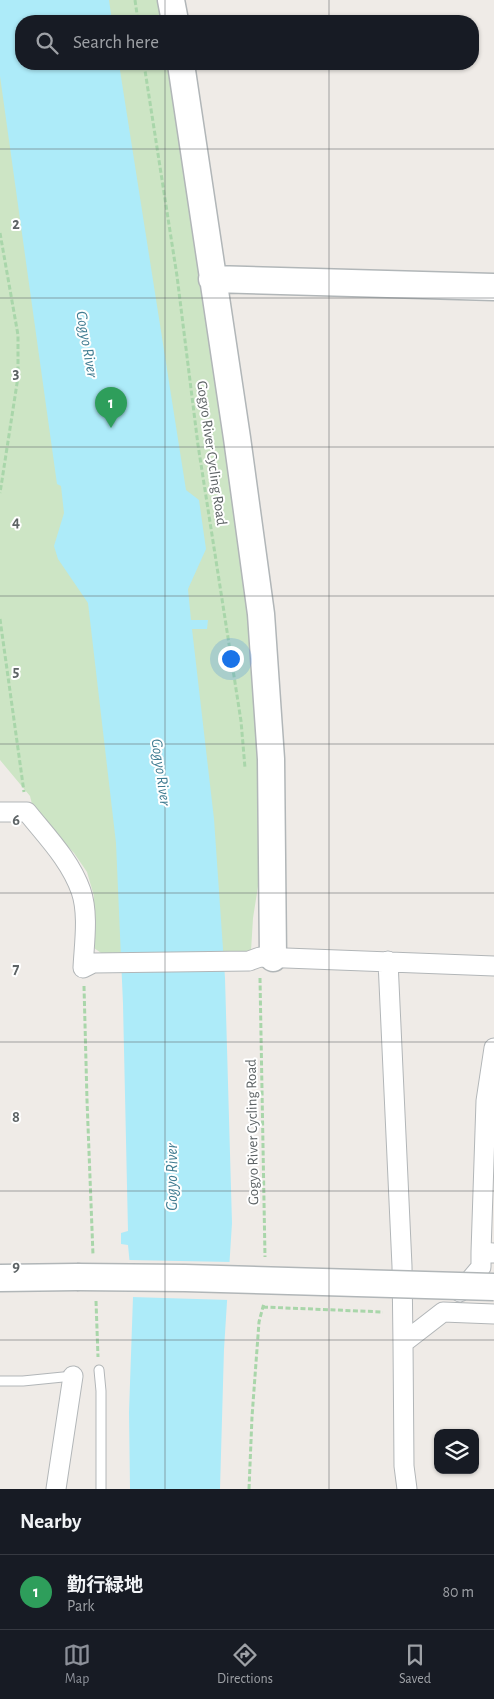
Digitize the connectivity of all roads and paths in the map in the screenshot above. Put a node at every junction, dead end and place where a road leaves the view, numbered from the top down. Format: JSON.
{"nodes":[{"id":1,"x":135,"y":0,"type":"edge"},
{"id":2,"x":172,"y":0,"type":"edge"},
{"id":3,"x":137,"y":15,"type":"edge"},
{"id":4,"x":174,"y":15,"type":"edge"},
{"id":5,"x":145,"y":70,"type":"edge"},
{"id":6,"x":182,"y":70,"type":"edge"},
{"id":7,"x":0,"y":233,"type":"edge"},
{"id":8,"x":212,"y":279,"type":"junction"},
{"id":9,"x":494,"y":287,"type":"edge"},
{"id":10,"x":0,"y":493,"type":"edge"},
{"id":11,"x":0,"y":619,"type":"edge"},
{"id":12,"x":246,"y":769,"type":"dead end"},
{"id":13,"x":0,"y":812,"type":"edge"},
{"id":14,"x":27,"y":812,"type":"junction"},
{"id":15,"x":261,"y":959,"type":"junction"},
{"id":16,"x":388,"y":961,"type":"junction"},
{"id":17,"x":88,"y":966,"type":"junction"},
{"id":18,"x":494,"y":966,"type":"edge"},
{"id":19,"x":494,"y":1048,"type":"edge"},
{"id":20,"x":488,"y":1252,"type":"edge"},
{"id":21,"x":265,"y":1263,"type":"dead end"},
{"id":22,"x":85,"y":1269,"type":"junction"},
{"id":23,"x":0,"y":1278,"type":"edge"},
{"id":24,"x":494,"y":1287,"type":"edge"},
{"id":25,"x":264,"y":1296,"type":"dead end"},
{"id":26,"x":96,"y":1300,"type":"dead end"},
{"id":27,"x":263,"y":1307,"type":"junction"},
{"id":28,"x":443,"y":1312,"type":"junction"},
{"id":29,"x":403,"y":1313,"type":"junction"},
{"id":30,"x":494,"y":1314,"type":"edge"},
{"id":31,"x":403,"y":1343,"type":"junction"},
{"id":32,"x":99,"y":1370,"type":"joint"},
{"id":33,"x":73,"y":1376,"type":"joint"},
{"id":34,"x":0,"y":1382,"type":"edge"},
{"id":35,"x":56,"y":1489,"type":"edge"},
{"id":36,"x":101,"y":1489,"type":"edge"},
{"id":37,"x":249,"y":1489,"type":"edge"},
{"id":38,"x":407,"y":1489,"type":"edge"}],
"edges":[{"from":1,"to":3,"type":"path"},
{"from":2,"to":4,"type":"street"},
{"from":5,"to":12,"type":"path","name":"Gogyo River Cycling Road"},
{"from":6,"to":8,"type":"street"},
{"from":7,"to":10,"type":"path"},
{"from":8,"to":9,"type":"street"},
{"from":8,"to":15,"type":"street"},
{"from":11,"to":14,"type":"path"},
{"from":13,"to":14,"type":"street"},
{"from":14,"to":17,"type":"street"},
{"from":15,"to":16,"type":"street"},
{"from":15,"to":17,"type":"street"},
{"from":15,"to":21,"type":"path","name":"Gogyo River Cycling Road"},
{"from":16,"to":18,"type":"street"},
{"from":16,"to":29,"type":"street"},
{"from":17,"to":22,"type":"path"},
{"from":19,"to":20,"type":"street"},
{"from":20,"to":28,"type":"street"},
{"from":22,"to":23,"type":"street"},
{"from":22,"to":24,"type":"street","bridge":true},
{"from":25,"to":27,"type":"path"},
{"from":26,"to":32,"type":"path"},
{"from":27,"to":29,"type":"path"},
{"from":27,"to":37,"type":"path"},
{"from":28,"to":30,"type":"street"},
{"from":28,"to":31,"type":"street"},
{"from":29,"to":31,"type":"street"},
{"from":31,"to":38,"type":"street"},
{"from":32,"to":36,"type":"lane"},
{"from":33,"to":34,"type":"lane"},
{"from":33,"to":35,"type":"street"}]}
